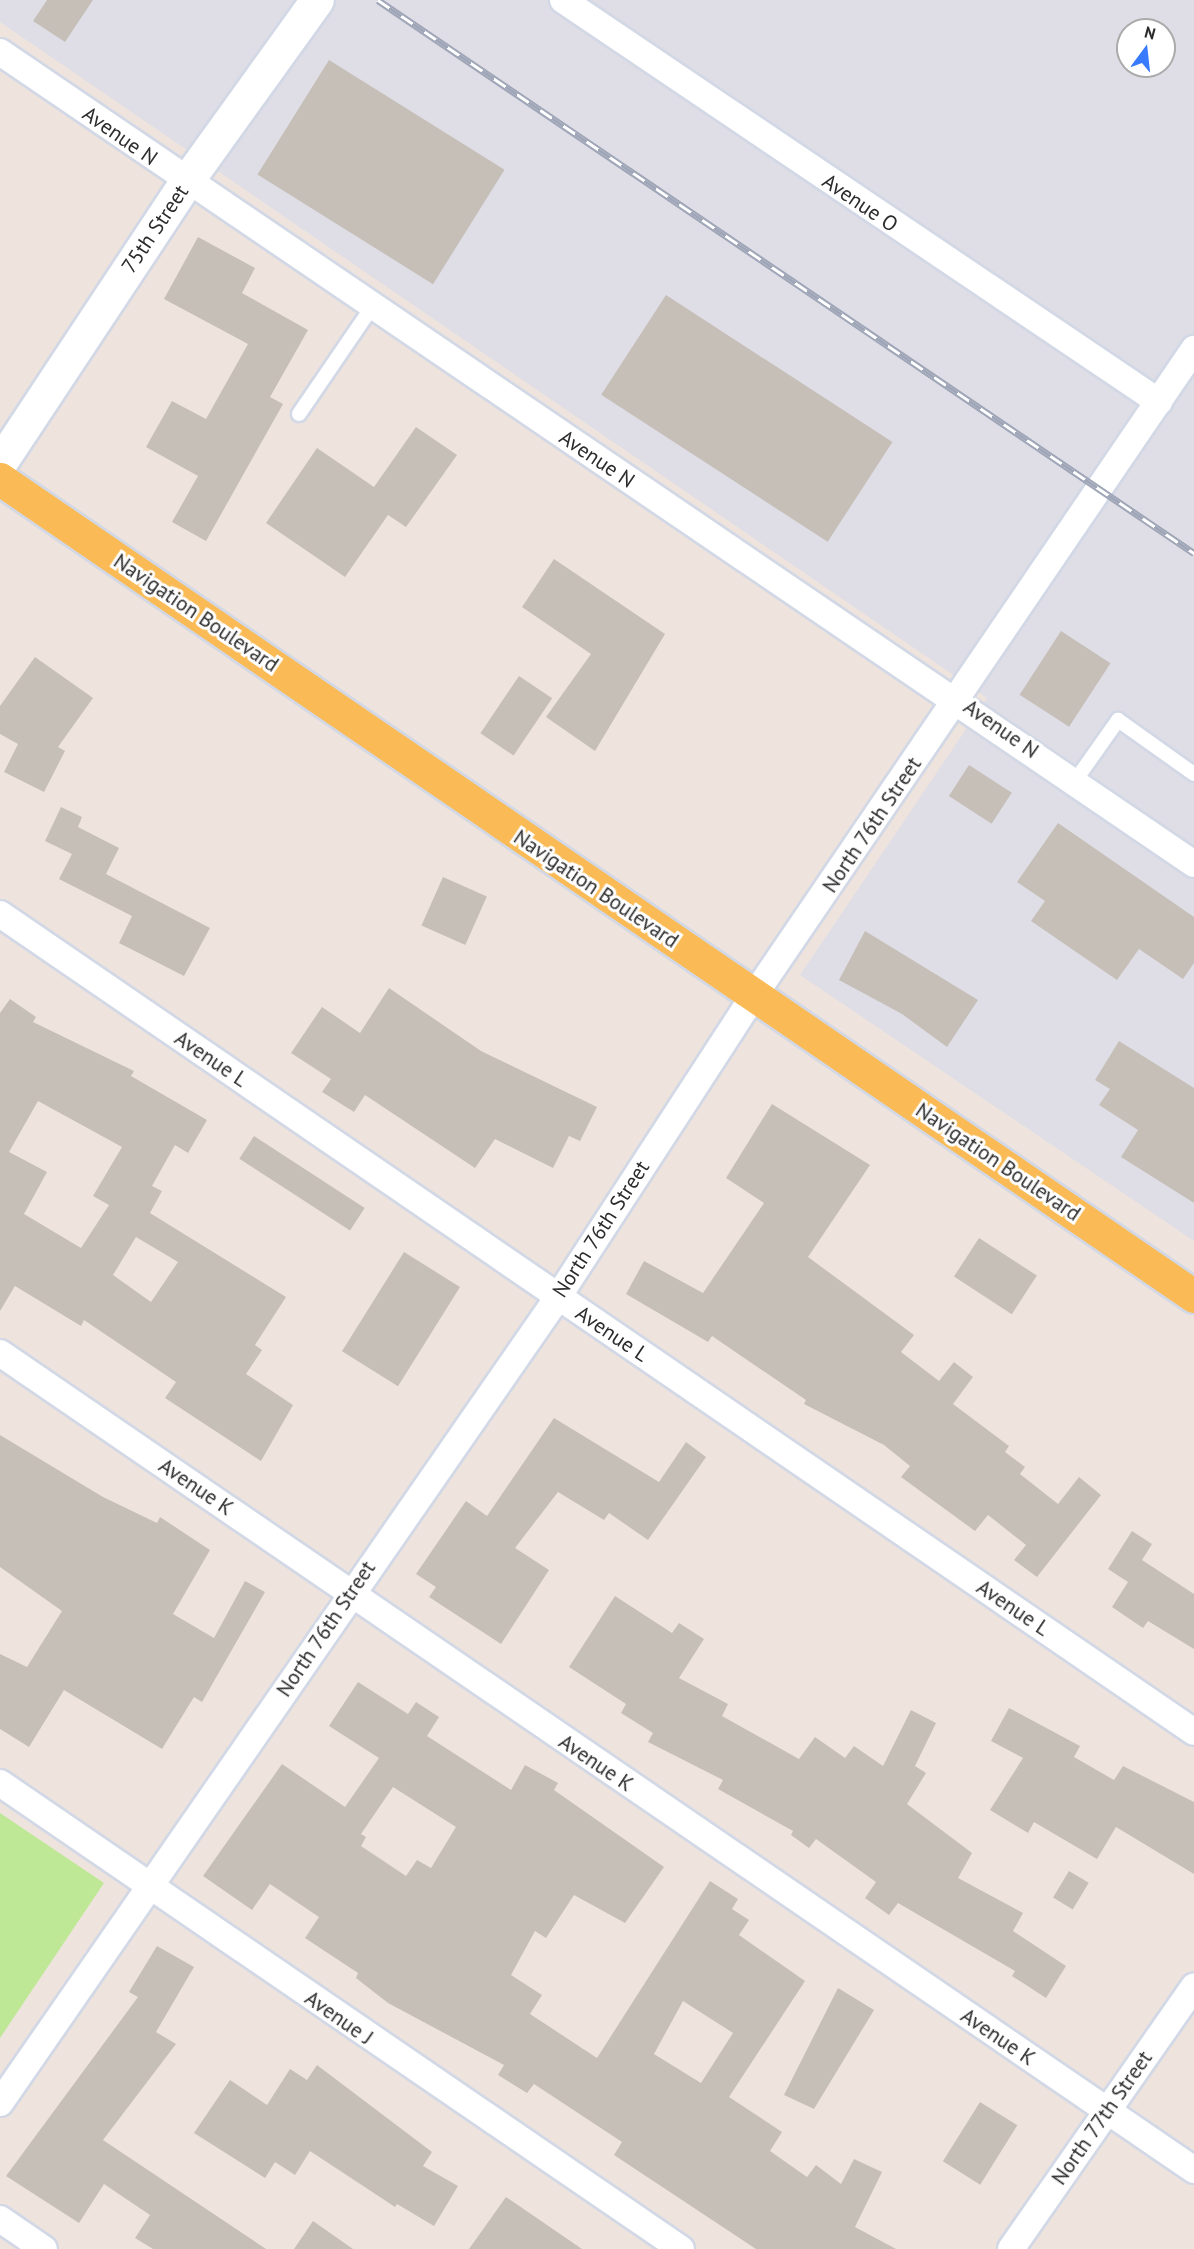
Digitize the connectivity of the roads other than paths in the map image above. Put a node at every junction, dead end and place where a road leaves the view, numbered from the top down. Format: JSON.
{"nodes":[{"id":1,"x":317,"y":0,"type":"edge"},
{"id":2,"x":563,"y":0,"type":"edge"},
{"id":3,"x":0,"y":52,"type":"edge"},
{"id":4,"x":186,"y":182,"type":"junction"},
{"id":5,"x":372,"y":307,"type":"junction"},
{"id":6,"x":1194,"y":349,"type":"edge"},
{"id":7,"x":1159,"y":402,"type":"junction"},
{"id":8,"x":299,"y":414,"type":"dead end"},
{"id":9,"x":0,"y":463,"type":"edge"},
{"id":10,"x":0,"y":479,"type":"edge"},
{"id":11,"x":958,"y":699,"type":"junction"},
{"id":12,"x":1194,"y":774,"type":"edge"},
{"id":13,"x":1075,"y":781,"type":"junction"},
{"id":14,"x":1194,"y":864,"type":"edge"},
{"id":15,"x":0,"y":914,"type":"edge"},
{"id":16,"x":753,"y":996,"type":"junction"},
{"id":17,"x":1194,"y":1296,"type":"edge"},
{"id":18,"x":558,"y":1297,"type":"junction"},
{"id":19,"x":0,"y":1353,"type":"edge"},
{"id":20,"x":350,"y":1593,"type":"junction"},
{"id":21,"x":1194,"y":1732,"type":"edge"},
{"id":22,"x":0,"y":1783,"type":"edge"},
{"id":23,"x":150,"y":1886,"type":"junction"},
{"id":24,"x":1194,"y":1987,"type":"edge"},
{"id":25,"x":0,"y":2103,"type":"edge"},
{"id":26,"x":1106,"y":2110,"type":"junction"},
{"id":27,"x":1194,"y":2170,"type":"edge"},
{"id":28,"x":0,"y":2219,"type":"edge"},
{"id":29,"x":44,"y":2249,"type":"edge"},
{"id":30,"x":681,"y":2249,"type":"edge"},
{"id":31,"x":1011,"y":2249,"type":"edge"}],
"edges":[{"from":1,"to":4,"type":"street","name":"75th Street"},
{"from":2,"to":7,"type":"street","name":"Avenue O"},
{"from":3,"to":4,"type":"street","name":"Avenue N"},
{"from":4,"to":5,"type":"street","name":"Avenue N"},
{"from":4,"to":9,"type":"street","name":"75th Street"},
{"from":5,"to":8,"type":"lane"},
{"from":5,"to":11,"type":"street","name":"Avenue N"},
{"from":6,"to":7,"type":"street","name":"North 76th Street"},
{"from":7,"to":11,"type":"street","name":"North 76th Street"},
{"from":10,"to":16,"type":"main road","name":"Navigation Boulevard"},
{"from":11,"to":13,"type":"street","name":"Avenue N"},
{"from":11,"to":16,"type":"street","name":"North 76th Street"},
{"from":12,"to":13,"type":"lane"},
{"from":13,"to":14,"type":"street","name":"Avenue N"},
{"from":15,"to":18,"type":"street","name":"Avenue L"},
{"from":16,"to":17,"type":"main road","name":"Navigation Boulevard"},
{"from":16,"to":18,"type":"street","name":"North 76th Street"},
{"from":18,"to":20,"type":"street","name":"North 76th Street"},
{"from":18,"to":21,"type":"street","name":"Avenue L"},
{"from":19,"to":20,"type":"street","name":"Avenue K"},
{"from":20,"to":23,"type":"street","name":"North 76th Street"},
{"from":20,"to":26,"type":"street","name":"Avenue K"},
{"from":22,"to":23,"type":"street","name":"Avenue J"},
{"from":23,"to":25,"type":"street","name":"North 76th Street"},
{"from":23,"to":30,"type":"street","name":"Avenue J"},
{"from":24,"to":26,"type":"street","name":"North 77th Street"},
{"from":26,"to":27,"type":"street","name":"Avenue K"},
{"from":26,"to":31,"type":"street","name":"North 77th Street"},
{"from":28,"to":29,"type":"street"}]}
